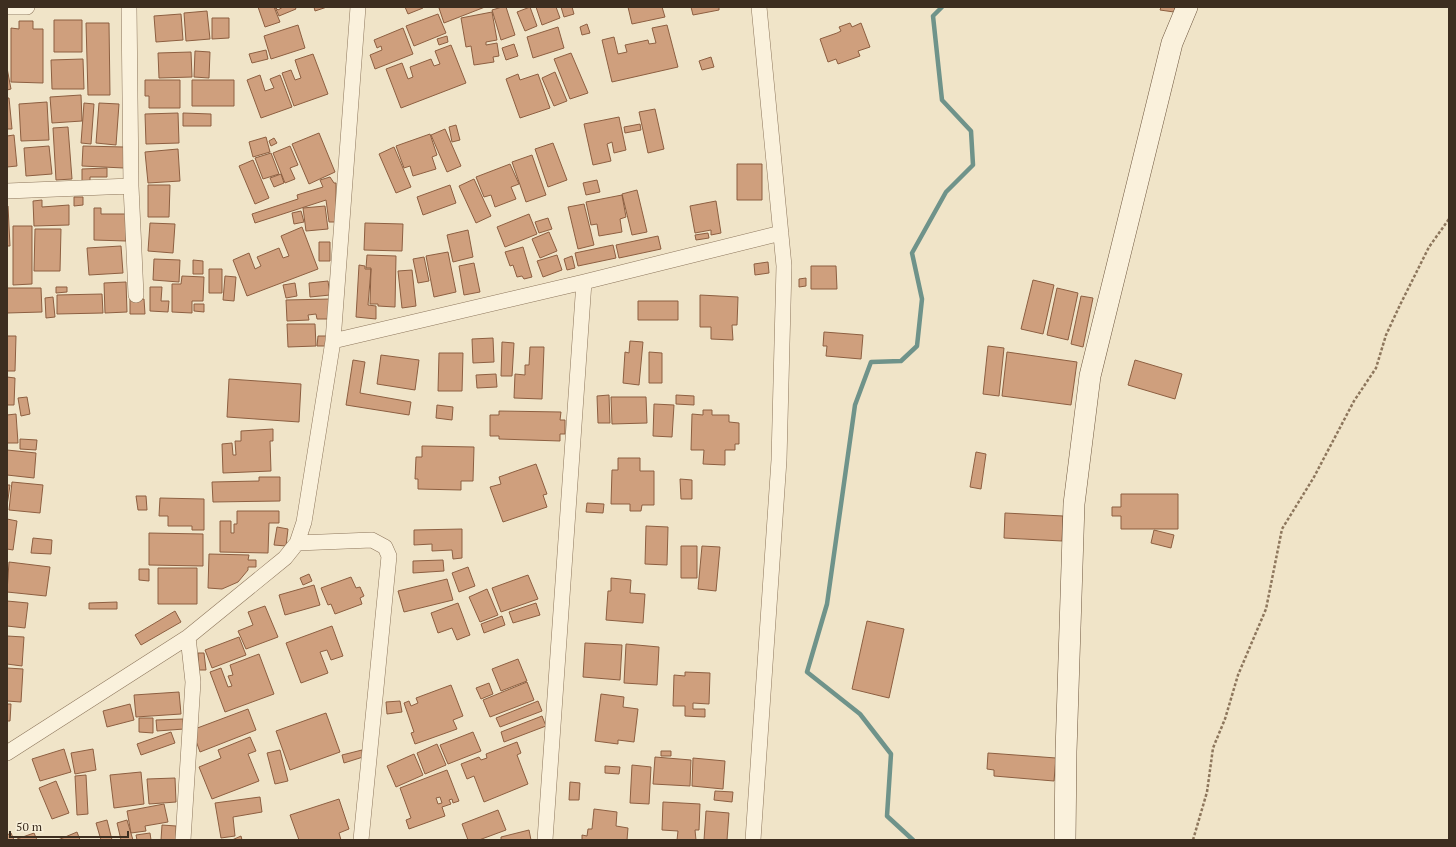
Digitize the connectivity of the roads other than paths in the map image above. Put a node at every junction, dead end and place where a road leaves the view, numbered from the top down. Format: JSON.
{"nodes":[{"id":1,"x":7,"y":7,"type":"edge"},
{"id":2,"x":27,"y":7,"type":"edge"},
{"id":3,"x":129,"y":7,"type":"edge"},
{"id":4,"x":358,"y":7,"type":"edge"},
{"id":5,"x":759,"y":7,"type":"edge"},
{"id":6,"x":1187,"y":7,"type":"edge"},
{"id":7,"x":131,"y":186,"type":"junction"},
{"id":8,"x":7,"y":191,"type":"edge"},
{"id":9,"x":781,"y":233,"type":"junction"},
{"id":10,"x":584,"y":282,"type":"junction"},
{"id":11,"x":136,"y":295,"type":"dead end"},
{"id":12,"x":333,"y":341,"type":"junction"},
{"id":13,"x":297,"y":543,"type":"junction"},
{"id":14,"x":188,"y":637,"type":"junction"},
{"id":15,"x":7,"y":753,"type":"edge"},
{"id":16,"x":183,"y":840,"type":"edge"},
{"id":17,"x":361,"y":840,"type":"edge"},
{"id":18,"x":545,"y":840,"type":"edge"},
{"id":19,"x":753,"y":840,"type":"edge"},
{"id":20,"x":1065,"y":840,"type":"edge"}],
"edges":[{"from":1,"to":2,"type":"street"},
{"from":3,"to":7,"type":"street"},
{"from":4,"to":12,"type":"street"},
{"from":5,"to":9,"type":"street"},
{"from":6,"to":20,"type":"street"},
{"from":7,"to":8,"type":"street"},
{"from":7,"to":11,"type":"street"},
{"from":9,"to":10,"type":"street"},
{"from":9,"to":19,"type":"street"},
{"from":10,"to":12,"type":"street"},
{"from":10,"to":18,"type":"street"},
{"from":12,"to":13,"type":"street"},
{"from":13,"to":14,"type":"street"},
{"from":13,"to":17,"type":"street"},
{"from":14,"to":15,"type":"street"},
{"from":14,"to":16,"type":"street"}]}
